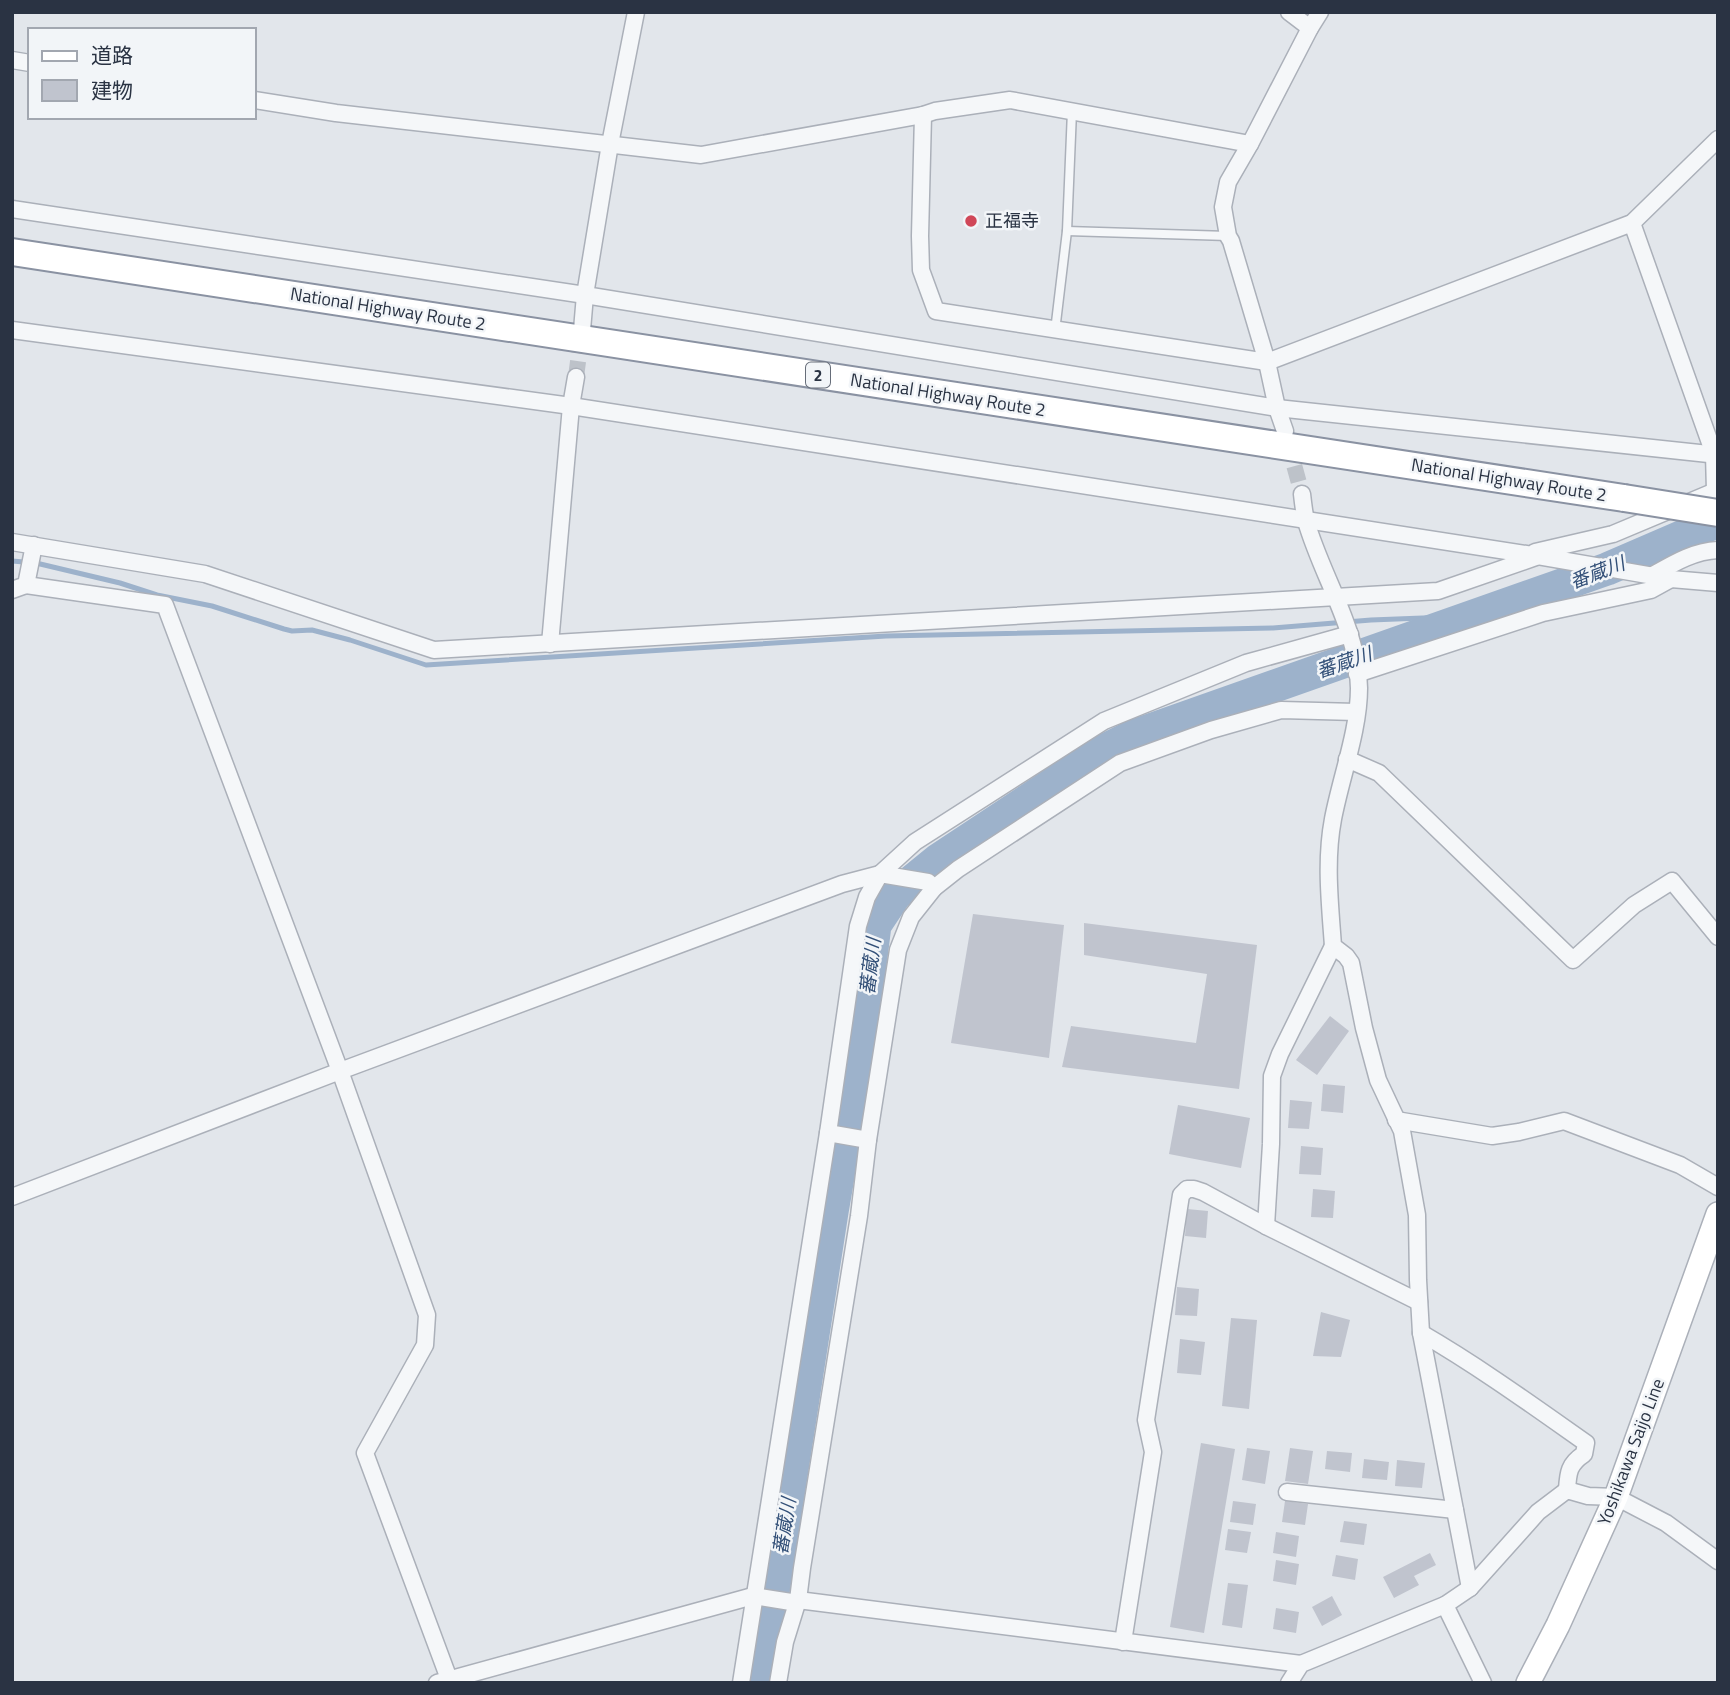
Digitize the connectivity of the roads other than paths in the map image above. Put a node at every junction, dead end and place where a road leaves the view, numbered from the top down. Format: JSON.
{"nodes":[{"id":1,"x":636,"y":12,"type":"edge"},
{"id":2,"x":1289,"y":12,"type":"edge"},
{"id":3,"x":1320,"y":12,"type":"edge"},
{"id":4,"x":1310,"y":28,"type":"junction"},
{"id":5,"x":256,"y":100,"type":"edge"},
{"id":6,"x":1072,"y":111,"type":"junction"},
{"id":7,"x":923,"y":115,"type":"junction"},
{"id":8,"x":1718,"y":139,"type":"edge"},
{"id":9,"x":610,"y":144,"type":"junction"},
{"id":10,"x":1250,"y":144,"type":"junction"},
{"id":11,"x":12,"y":209,"type":"edge"},
{"id":12,"x":1632,"y":223,"type":"junction"},
{"id":13,"x":1067,"y":231,"type":"junction"},
{"id":14,"x":1228,"y":236,"type":"junction"},
{"id":15,"x":12,"y":252,"type":"edge"},
{"id":16,"x":585,"y":295,"type":"junction"},
{"id":17,"x":12,"y":330,"type":"edge"},
{"id":18,"x":582,"y":330,"type":"tunnel mouth"},
{"id":19,"x":1055,"y":331,"type":"junction"},
{"id":20,"x":1267,"y":362,"type":"junction"},
{"id":21,"x":576,"y":377,"type":"tunnel mouth"},
{"id":22,"x":571,"y":406,"type":"junction"},
{"id":23,"x":1277,"y":408,"type":"junction"},
{"id":24,"x":1285,"y":431,"type":"tunnel mouth"},
{"id":25,"x":1716,"y":455,"type":"edge"},
{"id":26,"x":1302,"y":494,"type":"tunnel mouth"},
{"id":27,"x":1717,"y":497,"type":"edge"},
{"id":28,"x":1306,"y":520,"type":"junction"},
{"id":29,"x":12,"y":542,"type":"edge"},
{"id":30,"x":34,"y":545,"type":"junction"},
{"id":31,"x":1718,"y":550,"type":"edge"},
{"id":32,"x":1532,"y":555,"type":"junction"},
{"id":33,"x":1653,"y":575,"type":"junction"},
{"id":34,"x":1671,"y":579,"type":"junction"},
{"id":35,"x":1718,"y":583,"type":"edge"},
{"id":36,"x":19,"y":588,"type":"edge"},
{"id":37,"x":1334,"y":596,"type":"junction"},
{"id":38,"x":1349,"y":633,"type":"junction"},
{"id":39,"x":550,"y":644,"type":"junction"},
{"id":40,"x":1357,"y":671,"type":"junction"},
{"id":41,"x":1356,"y":712,"type":"junction"},
{"id":42,"x":1347,"y":759,"type":"junction"},
{"id":43,"x":880,"y":874,"type":"junction"},
{"id":44,"x":931,"y":885,"type":"junction"},
{"id":45,"x":1718,"y":937,"type":"edge"},
{"id":46,"x":1333,"y":946,"type":"junction"},
{"id":47,"x":340,"y":1071,"type":"junction"},
{"id":48,"x":1396,"y":1120,"type":"junction"},
{"id":49,"x":829,"y":1134,"type":"junction"},
{"id":50,"x":866,"y":1139,"type":"junction"},
{"id":51,"x":1718,"y":1187,"type":"edge"},
{"id":52,"x":12,"y":1197,"type":"edge"},
{"id":53,"x":1718,"y":1214,"type":"edge"},
{"id":54,"x":1266,"y":1226,"type":"junction"},
{"id":55,"x":1419,"y":1302,"type":"junction"},
{"id":56,"x":1421,"y":1333,"type":"junction"},
{"id":57,"x":1567,"y":1490,"type":"junction"},
{"id":58,"x":1287,"y":1492,"type":"dead end"},
{"id":59,"x":1616,"y":1497,"type":"junction"},
{"id":60,"x":1455,"y":1510,"type":"junction"},
{"id":61,"x":1718,"y":1561,"type":"edge"},
{"id":62,"x":1471,"y":1588,"type":"junction"},
{"id":63,"x":754,"y":1597,"type":"junction"},
{"id":64,"x":795,"y":1601,"type":"junction"},
{"id":65,"x":1445,"y":1605,"type":"junction"},
{"id":66,"x":1123,"y":1642,"type":"junction"},
{"id":67,"x":1301,"y":1664,"type":"junction"},
{"id":68,"x":443,"y":1681,"type":"edge"},
{"id":69,"x":741,"y":1683,"type":"edge"},
{"id":70,"x":778,"y":1683,"type":"edge"},
{"id":71,"x":1289,"y":1683,"type":"edge"},
{"id":72,"x":1483,"y":1683,"type":"edge"},
{"id":73,"x":1528,"y":1683,"type":"edge"}],
"edges":[{"from":1,"to":9,"type":"street"},
{"from":2,"to":4,"type":"street"},
{"from":3,"to":4,"type":"street"},
{"from":4,"to":10,"type":"street"},
{"from":5,"to":9,"type":"street"},
{"from":6,"to":7,"type":"street"},
{"from":6,"to":10,"type":"street"},
{"from":6,"to":13,"type":"lane"},
{"from":7,"to":9,"type":"street"},
{"from":7,"to":19,"type":"street"},
{"from":8,"to":12,"type":"street"},
{"from":9,"to":16,"type":"street"},
{"from":10,"to":14,"type":"street"},
{"from":11,"to":16,"type":"street"},
{"from":12,"to":20,"type":"street"},
{"from":12,"to":25,"type":"street"},
{"from":13,"to":14,"type":"lane"},
{"from":13,"to":19,"type":"lane"},
{"from":14,"to":20,"type":"street"},
{"from":15,"to":27,"type":"highway","name":"National Highway Route 2","number":"2","bridge":true},
{"from":16,"to":18,"type":"street"},
{"from":16,"to":23,"type":"street"},
{"from":17,"to":22,"type":"street"},
{"from":19,"to":20,"type":"street"},
{"from":20,"to":23,"type":"street"},
{"from":21,"to":22,"type":"street"},
{"from":22,"to":28,"type":"street"},
{"from":22,"to":39,"type":"street"},
{"from":23,"to":24,"type":"street"},
{"from":23,"to":25,"type":"street"},
{"from":25,"to":27,"type":"street"},
{"from":26,"to":28,"type":"street"},
{"from":27,"to":32,"type":"street"},
{"from":28,"to":32,"type":"street"},
{"from":28,"to":37,"type":"street"},
{"from":29,"to":30,"type":"street"},
{"from":30,"to":36,"type":"street"},
{"from":30,"to":39,"type":"street"},
{"from":31,"to":33,"type":"street"},
{"from":32,"to":33,"type":"street"},
{"from":32,"to":37,"type":"street"},
{"from":33,"to":34,"type":"street"},
{"from":34,"to":35,"type":"street"},
{"from":34,"to":40,"type":"street"},
{"from":36,"to":47,"type":"street"},
{"from":37,"to":38,"type":"street"},
{"from":37,"to":39,"type":"street"},
{"from":38,"to":40,"type":"street"},
{"from":38,"to":43,"type":"street"},
{"from":40,"to":41,"type":"street"},
{"from":41,"to":42,"type":"street"},
{"from":41,"to":44,"type":"street"},
{"from":42,"to":45,"type":"street"},
{"from":42,"to":46,"type":"street"},
{"from":43,"to":44,"type":"street"},
{"from":43,"to":47,"type":"street"},
{"from":43,"to":49,"type":"street"},
{"from":44,"to":50,"type":"street"},
{"from":46,"to":48,"type":"street"},
{"from":46,"to":54,"type":"street"},
{"from":47,"to":52,"type":"street"},
{"from":47,"to":68,"type":"street"},
{"from":48,"to":51,"type":"street"},
{"from":48,"to":55,"type":"street"},
{"from":49,"to":50,"type":"street"},
{"from":49,"to":63,"type":"street"},
{"from":50,"to":64,"type":"street"},
{"from":53,"to":59,"type":"main road","name":"Yoshikawa Saijo Line"},
{"from":54,"to":55,"type":"street"},
{"from":54,"to":66,"type":"street"},
{"from":55,"to":56,"type":"street"},
{"from":56,"to":57,"type":"street"},
{"from":56,"to":60,"type":"street"},
{"from":57,"to":59,"type":"street"},
{"from":57,"to":62,"type":"street"},
{"from":58,"to":60,"type":"street"},
{"from":59,"to":61,"type":"street"},
{"from":59,"to":73,"type":"main road","name":"Yoshikawa Saijo Line"},
{"from":60,"to":62,"type":"street"},
{"from":62,"to":65,"type":"street"},
{"from":63,"to":64,"type":"street"},
{"from":63,"to":68,"type":"street"},
{"from":63,"to":69,"type":"street"},
{"from":64,"to":66,"type":"street"},
{"from":64,"to":70,"type":"street"},
{"from":65,"to":67,"type":"street"},
{"from":65,"to":72,"type":"street"},
{"from":66,"to":67,"type":"street"},
{"from":67,"to":71,"type":"street"}]}
